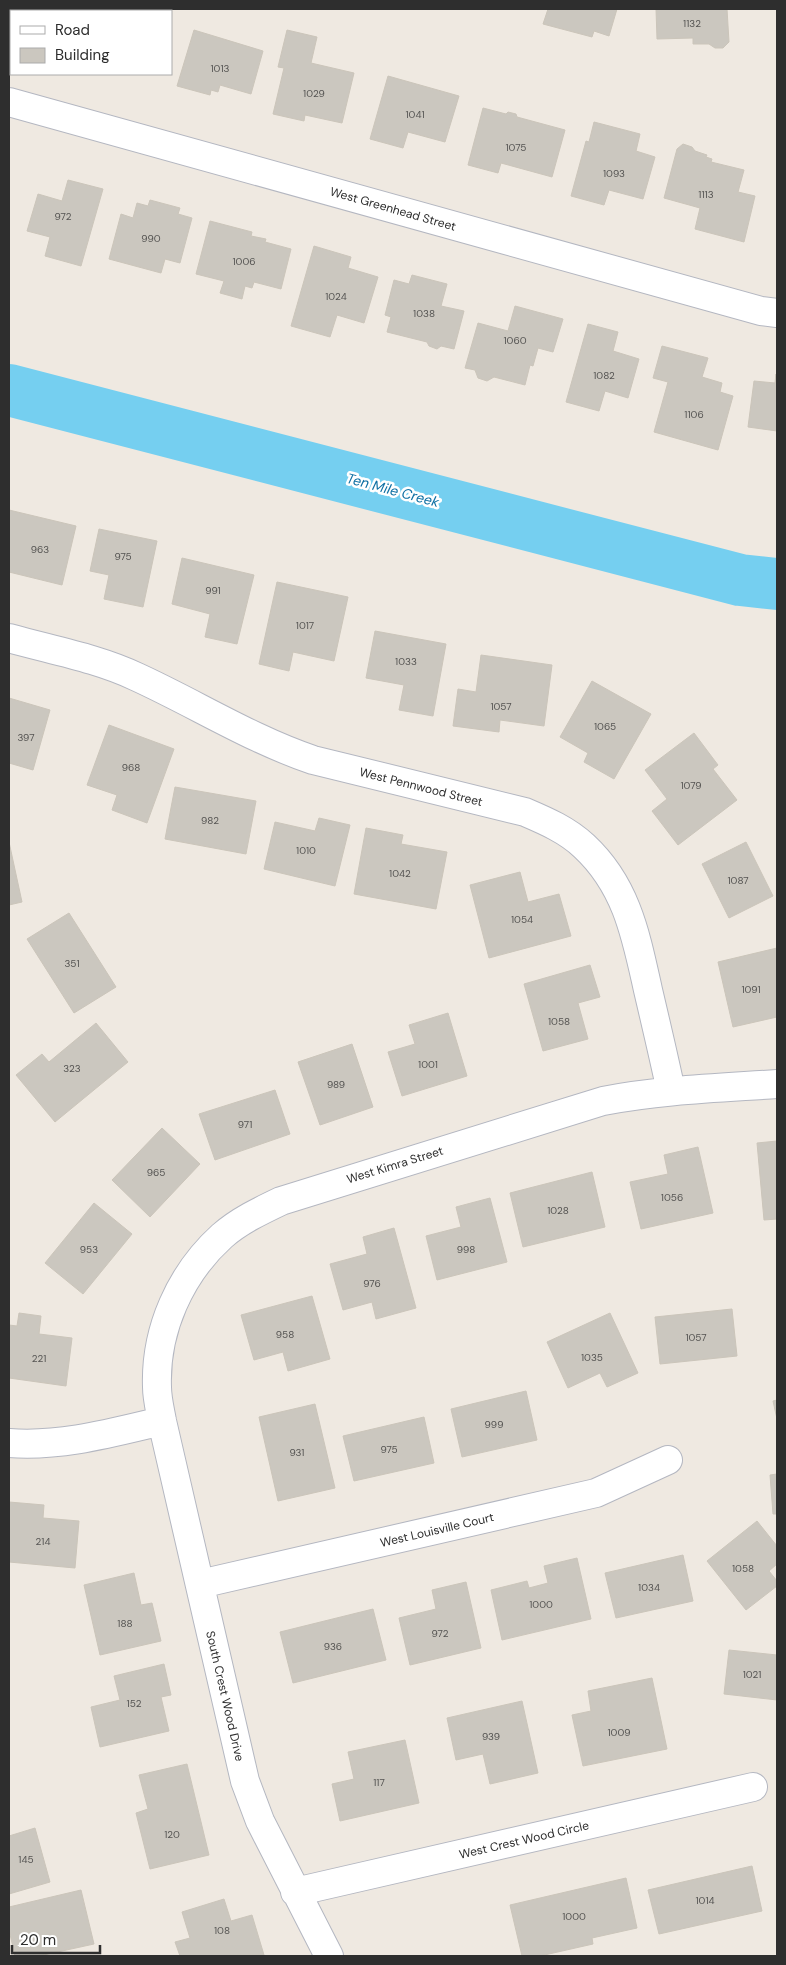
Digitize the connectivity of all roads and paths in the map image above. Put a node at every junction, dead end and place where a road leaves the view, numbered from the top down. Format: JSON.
{"nodes":[{"id":1,"x":9,"y":102,"type":"edge"},
{"id":2,"x":777,"y":313,"type":"edge"},
{"id":3,"x":9,"y":638,"type":"edge"},
{"id":4,"x":777,"y":1084,"type":"edge"},
{"id":5,"x":671,"y":1091,"type":"junction"},
{"id":6,"x":162,"y":1421,"type":"junction"},
{"id":7,"x":9,"y":1443,"type":"edge"},
{"id":8,"x":668,"y":1460,"type":"dead end"},
{"id":9,"x":200,"y":1584,"type":"junction"},
{"id":10,"x":753,"y":1787,"type":"dead end"},
{"id":11,"x":295,"y":1892,"type":"junction"},
{"id":12,"x":328,"y":1956,"type":"edge"}],
"edges":[{"from":1,"to":2,"type":"street","name":"West Greenhead Street"},
{"from":3,"to":5,"type":"street","name":"West Pennwood Street"},
{"from":4,"to":5,"type":"street","name":"West Kimra Street"},
{"from":5,"to":6,"type":"street","name":"West Kimra Street"},
{"from":6,"to":7,"type":"street"},
{"from":6,"to":9,"type":"street","name":"South Crest Wood Drive"},
{"from":8,"to":9,"type":"street","name":"West Louisville Court"},
{"from":9,"to":11,"type":"street","name":"South Crest Wood Drive"},
{"from":10,"to":11,"type":"street","name":"West Crest Wood Circle"},
{"from":11,"to":12,"type":"street","name":"South Crest Wood Drive"}]}
